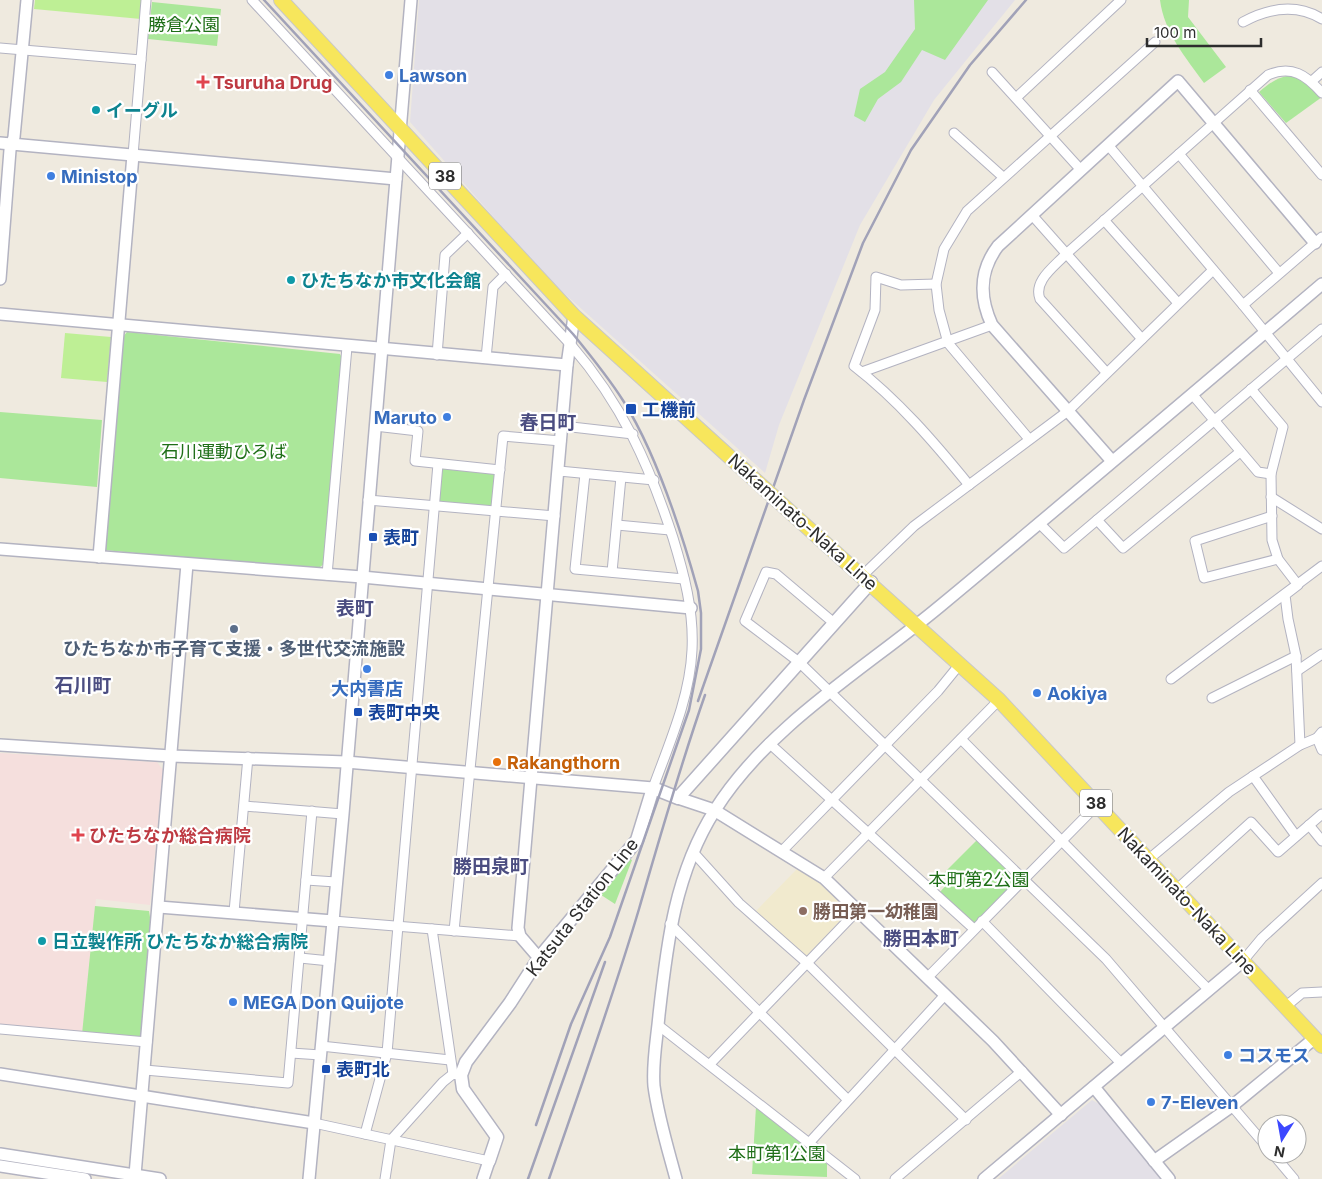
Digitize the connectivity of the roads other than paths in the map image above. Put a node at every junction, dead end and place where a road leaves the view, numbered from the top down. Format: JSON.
{"nodes":[{"id":1,"x":27,"y":0,"type":"edge"},
{"id":2,"x":146,"y":0,"type":"edge"},
{"id":3,"x":252,"y":0,"type":"edge"},
{"id":4,"x":281,"y":0,"type":"edge"},
{"id":5,"x":411,"y":0,"type":"edge"},
{"id":6,"x":1121,"y":0,"type":"edge"},
{"id":7,"x":1322,"y":19,"type":"edge"},
{"id":8,"x":1244,"y":22,"type":"dead end"},
{"id":9,"x":1155,"y":42,"type":"dead end"},
{"id":10,"x":0,"y":48,"type":"edge"},
{"id":11,"x":22,"y":50,"type":"junction"},
{"id":12,"x":141,"y":60,"type":"junction"},
{"id":13,"x":992,"y":72,"type":"dead end"},
{"id":14,"x":1322,"y":72,"type":"edge"},
{"id":15,"x":1312,"y":81,"type":"junction"},
{"id":16,"x":1250,"y":90,"type":"junction"},
{"id":17,"x":1322,"y":93,"type":"edge"},
{"id":18,"x":1017,"y":98,"type":"junction"},
{"id":19,"x":1213,"y":123,"type":"junction"},
{"id":20,"x":400,"y":128,"type":"junction"},
{"id":21,"x":954,"y":133,"type":"dead end"},
{"id":22,"x":1050,"y":135,"type":"junction"},
{"id":23,"x":6,"y":144,"type":"edge"},
{"id":24,"x":1108,"y":145,"type":"junction"},
{"id":25,"x":1179,"y":154,"type":"junction"},
{"id":26,"x":133,"y":155,"type":"junction"},
{"id":27,"x":398,"y":158,"type":"junction"},
{"id":28,"x":1080,"y":170,"type":"junction"},
{"id":29,"x":1322,"y":175,"type":"edge"},
{"id":30,"x":1003,"y":177,"type":"junction"},
{"id":31,"x":396,"y":179,"type":"junction"},
{"id":32,"x":1142,"y":186,"type":"junction"},
{"id":33,"x":3,"y":188,"type":"edge"},
{"id":34,"x":1032,"y":215,"type":"junction"},
{"id":35,"x":1104,"y":220,"type":"junction"},
{"id":36,"x":468,"y":233,"type":"junction"},
{"id":37,"x":1319,"y":240,"type":"edge"},
{"id":38,"x":1066,"y":254,"type":"junction"},
{"id":39,"x":1,"y":262,"type":"edge"},
{"id":40,"x":1213,"y":270,"type":"junction"},
{"id":41,"x":1279,"y":273,"type":"junction"},
{"id":42,"x":506,"y":274,"type":"junction"},
{"id":43,"x":0,"y":280,"type":"edge"},
{"id":44,"x":936,"y":284,"type":"junction"},
{"id":45,"x":1322,"y":284,"type":"edge"},
{"id":46,"x":1178,"y":304,"type":"junction"},
{"id":47,"x":1243,"y":305,"type":"junction"},
{"id":48,"x":0,"y":314,"type":"edge"},
{"id":49,"x":574,"y":316,"type":"junction"},
{"id":50,"x":119,"y":326,"type":"junction"},
{"id":51,"x":992,"y":326,"type":"junction"},
{"id":52,"x":1266,"y":332,"type":"junction"},
{"id":53,"x":1320,"y":335,"type":"edge"},
{"id":54,"x":1142,"y":339,"type":"junction"},
{"id":55,"x":948,"y":343,"type":"junction"},
{"id":56,"x":571,"y":345,"type":"junction"},
{"id":57,"x":347,"y":347,"type":"junction"},
{"id":58,"x":381,"y":350,"type":"junction"},
{"id":59,"x":437,"y":354,"type":"junction"},
{"id":60,"x":486,"y":358,"type":"junction"},
{"id":61,"x":1288,"y":358,"type":"junction"},
{"id":62,"x":567,"y":365,"type":"junction"},
{"id":63,"x":862,"y":372,"type":"junction"},
{"id":64,"x":1106,"y":372,"type":"junction"},
{"id":65,"x":1251,"y":389,"type":"junction"},
{"id":66,"x":1192,"y":394,"type":"junction"},
{"id":67,"x":1322,"y":402,"type":"edge"},
{"id":68,"x":1068,"y":411,"type":"junction"},
{"id":69,"x":1214,"y":420,"type":"junction"},
{"id":70,"x":375,"y":426,"type":"junction"},
{"id":71,"x":563,"y":426,"type":"junction"},
{"id":72,"x":633,"y":434,"type":"junction"},
{"id":73,"x":1030,"y":439,"type":"junction"},
{"id":74,"x":561,"y":441,"type":"junction"},
{"id":75,"x":1240,"y":452,"type":"junction"},
{"id":76,"x":1112,"y":461,"type":"junction"},
{"id":77,"x":438,"y":464,"type":"junction"},
{"id":78,"x":500,"y":470,"type":"junction"},
{"id":79,"x":559,"y":471,"type":"junction"},
{"id":80,"x":585,"y":474,"type":"junction"},
{"id":81,"x":1271,"y":474,"type":"junction"},
{"id":82,"x":621,"y":477,"type":"junction"},
{"id":83,"x":654,"y":480,"type":"junction"},
{"id":84,"x":968,"y":485,"type":"junction"},
{"id":85,"x":1271,"y":498,"type":"junction"},
{"id":86,"x":368,"y":500,"type":"junction"},
{"id":87,"x":434,"y":506,"type":"junction"},
{"id":88,"x":496,"y":512,"type":"junction"},
{"id":89,"x":555,"y":516,"type":"junction"},
{"id":90,"x":1272,"y":516,"type":"junction"},
{"id":91,"x":1097,"y":520,"type":"junction"},
{"id":92,"x":1039,"y":523,"type":"junction"},
{"id":93,"x":617,"y":525,"type":"junction"},
{"id":94,"x":1322,"y":528,"type":"edge"},
{"id":95,"x":670,"y":530,"type":"junction"},
{"id":96,"x":0,"y":549,"type":"edge"},
{"id":97,"x":99,"y":557,"type":"junction"},
{"id":98,"x":1278,"y":559,"type":"junction"},
{"id":99,"x":187,"y":564,"type":"junction"},
{"id":100,"x":1322,"y":566,"type":"edge"},
{"id":101,"x":612,"y":572,"type":"junction"},
{"id":102,"x":327,"y":575,"type":"junction"},
{"id":103,"x":362,"y":577,"type":"junction"},
{"id":104,"x":684,"y":579,"type":"junction"},
{"id":105,"x":867,"y":579,"type":"junction"},
{"id":106,"x":429,"y":583,"type":"junction"},
{"id":107,"x":1298,"y":585,"type":"junction"},
{"id":108,"x":488,"y":589,"type":"junction"},
{"id":109,"x":548,"y":594,"type":"junction"},
{"id":110,"x":1285,"y":595,"type":"junction"},
{"id":111,"x":691,"y":608,"type":"junction"},
{"id":112,"x":834,"y":623,"type":"junction"},
{"id":113,"x":918,"y":625,"type":"junction"},
{"id":114,"x":1322,"y":654,"type":"edge"},
{"id":115,"x":1296,"y":656,"type":"junction"},
{"id":116,"x":799,"y":662,"type":"junction"},
{"id":117,"x":960,"y":664,"type":"junction"},
{"id":118,"x":1297,"y":671,"type":"junction"},
{"id":119,"x":1171,"y":679,"type":"dead end"},
{"id":120,"x":830,"y":693,"type":"junction"},
{"id":121,"x":1212,"y":698,"type":"dead end"},
{"id":122,"x":999,"y":700,"type":"junction"},
{"id":123,"x":1320,"y":735,"type":"edge"},
{"id":124,"x":961,"y":739,"type":"junction"},
{"id":125,"x":769,"y":743,"type":"junction"},
{"id":126,"x":0,"y":745,"type":"edge"},
{"id":127,"x":885,"y":745,"type":"junction"},
{"id":128,"x":1300,"y":745,"type":"junction"},
{"id":129,"x":1322,"y":750,"type":"edge"},
{"id":130,"x":171,"y":756,"type":"junction"},
{"id":131,"x":248,"y":757,"type":"junction"},
{"id":132,"x":346,"y":762,"type":"junction"},
{"id":133,"x":412,"y":768,"type":"junction"},
{"id":134,"x":470,"y":772,"type":"junction"},
{"id":135,"x":1253,"y":776,"type":"junction"},
{"id":136,"x":531,"y":778,"type":"junction"},
{"id":137,"x":922,"y":779,"type":"junction"},
{"id":138,"x":654,"y":788,"type":"junction"},
{"id":139,"x":678,"y":798,"type":"junction"},
{"id":140,"x":831,"y":800,"type":"junction"},
{"id":141,"x":1098,"y":804,"type":"junction"},
{"id":142,"x":244,"y":806,"type":"junction"},
{"id":143,"x":714,"y":810,"type":"junction"},
{"id":144,"x":312,"y":811,"type":"junction"},
{"id":145,"x":343,"y":814,"type":"junction"},
{"id":146,"x":1322,"y":814,"type":"edge"},
{"id":147,"x":1309,"y":825,"type":"junction"},
{"id":148,"x":868,"y":833,"type":"junction"},
{"id":149,"x":1296,"y":836,"type":"junction"},
{"id":150,"x":1061,"y":840,"type":"junction"},
{"id":151,"x":1322,"y":841,"type":"edge"},
{"id":152,"x":782,"y":851,"type":"junction"},
{"id":153,"x":693,"y":852,"type":"junction"},
{"id":154,"x":1149,"y":859,"type":"junction"},
{"id":155,"x":824,"y":878,"type":"junction"},
{"id":156,"x":1023,"y":878,"type":"junction"},
{"id":157,"x":306,"y":880,"type":"junction"},
{"id":158,"x":336,"y":882,"type":"junction"},
{"id":159,"x":1322,"y":883,"type":"edge"},
{"id":160,"x":1177,"y":890,"type":"junction"},
{"id":161,"x":159,"y":907,"type":"junction"},
{"id":162,"x":857,"y":911,"type":"junction"},
{"id":163,"x":234,"y":912,"type":"junction"},
{"id":164,"x":302,"y":918,"type":"junction"},
{"id":165,"x":333,"y":920,"type":"junction"},
{"id":166,"x":982,"y":921,"type":"junction"},
{"id":167,"x":670,"y":924,"type":"junction"},
{"id":168,"x":398,"y":927,"type":"junction"},
{"id":169,"x":432,"y":929,"type":"junction"},
{"id":170,"x":974,"y":929,"type":"junction"},
{"id":171,"x":454,"y":930,"type":"junction"},
{"id":172,"x":520,"y":936,"type":"junction"},
{"id":173,"x":300,"y":958,"type":"junction"},
{"id":174,"x":539,"y":958,"type":"junction"},
{"id":175,"x":330,"y":961,"type":"junction"},
{"id":176,"x":1242,"y":962,"type":"junction"},
{"id":177,"x":807,"y":963,"type":"junction"},
{"id":178,"x":927,"y":978,"type":"junction"},
{"id":179,"x":1209,"y":990,"type":"junction"},
{"id":180,"x":1322,"y":992,"type":"edge"},
{"id":181,"x":944,"y":996,"type":"junction"},
{"id":182,"x":1285,"y":1007,"type":"junction"},
{"id":183,"x":761,"y":1013,"type":"junction"},
{"id":184,"x":658,"y":1025,"type":"junction"},
{"id":185,"x":1165,"y":1026,"type":"junction"},
{"id":186,"x":0,"y":1029,"type":"edge"},
{"id":187,"x":147,"y":1042,"type":"junction"},
{"id":188,"x":1318,"y":1042,"type":"edge"},
{"id":189,"x":895,"y":1048,"type":"junction"},
{"id":190,"x":321,"y":1050,"type":"junction"},
{"id":191,"x":291,"y":1053,"type":"junction"},
{"id":192,"x":387,"y":1053,"type":"junction"},
{"id":193,"x":450,"y":1060,"type":"junction"},
{"id":194,"x":1121,"y":1063,"type":"junction"},
{"id":195,"x":710,"y":1064,"type":"junction"},
{"id":196,"x":145,"y":1070,"type":"junction"},
{"id":197,"x":1022,"y":1071,"type":"junction"},
{"id":198,"x":0,"y":1074,"type":"edge"},
{"id":199,"x":457,"y":1074,"type":"junction"},
{"id":200,"x":1094,"y":1087,"type":"junction"},
{"id":201,"x":143,"y":1096,"type":"junction"},
{"id":202,"x":848,"y":1099,"type":"junction"},
{"id":203,"x":1232,"y":1106,"type":"junction"},
{"id":204,"x":1061,"y":1115,"type":"junction"},
{"id":205,"x":966,"y":1120,"type":"junction"},
{"id":206,"x":314,"y":1123,"type":"junction"},
{"id":207,"x":365,"y":1134,"type":"junction"},
{"id":208,"x":1257,"y":1135,"type":"edge"},
{"id":209,"x":391,"y":1140,"type":"junction"},
{"id":210,"x":809,"y":1143,"type":"junction"},
{"id":211,"x":0,"y":1154,"type":"edge"},
{"id":212,"x":489,"y":1161,"type":"junction"},
{"id":213,"x":1154,"y":1161,"type":"junction"},
{"id":214,"x":1281,"y":1164,"type":"edge"},
{"id":215,"x":0,"y":1166,"type":"edge"},
{"id":216,"x":135,"y":1177,"type":"edge"},
{"id":217,"x":83,"y":1179,"type":"edge"},
{"id":218,"x":160,"y":1179,"type":"edge"},
{"id":219,"x":309,"y":1179,"type":"edge"},
{"id":220,"x":385,"y":1179,"type":"edge"},
{"id":221,"x":483,"y":1179,"type":"edge"},
{"id":222,"x":676,"y":1179,"type":"edge"},
{"id":223,"x":855,"y":1179,"type":"edge"},
{"id":224,"x":895,"y":1179,"type":"edge"},
{"id":225,"x":984,"y":1179,"type":"edge"},
{"id":226,"x":1169,"y":1179,"type":"edge"},
{"id":227,"x":1294,"y":1179,"type":"edge"}],
"edges":[{"from":1,"to":11,"type":"street"},
{"from":2,"to":12,"type":"street"},
{"from":3,"to":27,"type":"street"},
{"from":4,"to":20,"type":"main road","name":"Nakaminato-Naka Line","number":"38"},
{"from":5,"to":20,"type":"street"},
{"from":6,"to":18,"type":"street"},
{"from":7,"to":8,"type":"street"},
{"from":9,"to":22,"type":"street"},
{"from":10,"to":11,"type":"street"},
{"from":11,"to":12,"type":"street"},
{"from":11,"to":23,"type":"street"},
{"from":12,"to":26,"type":"street"},
{"from":13,"to":18,"type":"street"},
{"from":14,"to":15,"type":"street"},
{"from":15,"to":16,"type":"street"},
{"from":15,"to":17,"type":"street"},
{"from":16,"to":19,"type":"street"},
{"from":16,"to":29,"type":"street"},
{"from":18,"to":22,"type":"street"},
{"from":19,"to":24,"type":"street"},
{"from":19,"to":25,"type":"street"},
{"from":19,"to":37,"type":"street"},
{"from":20,"to":27,"type":"street"},
{"from":20,"to":49,"type":"main road","name":"Nakaminato-Naka Line","number":"38"},
{"from":21,"to":30,"type":"street"},
{"from":22,"to":28,"type":"street"},
{"from":22,"to":30,"type":"street"},
{"from":23,"to":26,"type":"street"},
{"from":23,"to":33,"type":"street"},
{"from":24,"to":28,"type":"street"},
{"from":24,"to":32,"type":"street"},
{"from":25,"to":32,"type":"street"},
{"from":25,"to":41,"type":"street"},
{"from":26,"to":31,"type":"street"},
{"from":26,"to":50,"type":"street"},
{"from":27,"to":31,"type":"street"},
{"from":27,"to":36,"type":"street"},
{"from":28,"to":34,"type":"street"},
{"from":30,"to":44,"type":"street"},
{"from":31,"to":58,"type":"street"},
{"from":32,"to":35,"type":"street"},
{"from":32,"to":40,"type":"street"},
{"from":33,"to":39,"type":"street"},
{"from":34,"to":38,"type":"street"},
{"from":34,"to":51,"type":"street"},
{"from":35,"to":38,"type":"street"},
{"from":35,"to":46,"type":"street"},
{"from":36,"to":42,"type":"street"},
{"from":36,"to":59,"type":"street"},
{"from":37,"to":41,"type":"street"},
{"from":38,"to":54,"type":"street"},
{"from":38,"to":64,"type":"street"},
{"from":39,"to":43,"type":"street"},
{"from":40,"to":46,"type":"street"},
{"from":40,"to":47,"type":"street"},
{"from":41,"to":47,"type":"street"},
{"from":42,"to":56,"type":"street"},
{"from":42,"to":60,"type":"street"},
{"from":44,"to":55,"type":"street"},
{"from":44,"to":63,"type":"street"},
{"from":45,"to":52,"type":"street"},
{"from":46,"to":54,"type":"street"},
{"from":47,"to":52,"type":"street"},
{"from":48,"to":50,"type":"street"},
{"from":49,"to":56,"type":"street"},
{"from":49,"to":105,"type":"main road","name":"Nakaminato-Naka Line","number":"38","bridge":true},
{"from":50,"to":57,"type":"street"},
{"from":50,"to":97,"type":"street"},
{"from":51,"to":55,"type":"street"},
{"from":51,"to":68,"type":"street"},
{"from":52,"to":61,"type":"street"},
{"from":52,"to":66,"type":"street"},
{"from":53,"to":61,"type":"street"},
{"from":54,"to":64,"type":"street"},
{"from":55,"to":63,"type":"street"},
{"from":55,"to":73,"type":"street"},
{"from":56,"to":62,"type":"street"},
{"from":56,"to":72,"type":"street"},
{"from":57,"to":58,"type":"street"},
{"from":57,"to":102,"type":"street"},
{"from":58,"to":59,"type":"street"},
{"from":58,"to":70,"type":"street"},
{"from":59,"to":60,"type":"street"},
{"from":60,"to":62,"type":"street"},
{"from":61,"to":65,"type":"street"},
{"from":61,"to":67,"type":"street"},
{"from":62,"to":71,"type":"street"},
{"from":63,"to":84,"type":"street"},
{"from":64,"to":68,"type":"street"},
{"from":65,"to":69,"type":"street"},
{"from":65,"to":81,"type":"street"},
{"from":66,"to":69,"type":"street"},
{"from":66,"to":76,"type":"street"},
{"from":68,"to":73,"type":"street"},
{"from":68,"to":76,"type":"street"},
{"from":69,"to":75,"type":"street"},
{"from":69,"to":91,"type":"street"},
{"from":70,"to":77,"type":"street"},
{"from":70,"to":86,"type":"street"},
{"from":71,"to":72,"type":"street"},
{"from":71,"to":74,"type":"street"},
{"from":72,"to":83,"type":"street"},
{"from":73,"to":84,"type":"street"},
{"from":74,"to":78,"type":"street"},
{"from":74,"to":79,"type":"street"},
{"from":75,"to":81,"type":"street"},
{"from":75,"to":91,"type":"street"},
{"from":76,"to":92,"type":"street"},
{"from":77,"to":78,"type":"street"},
{"from":77,"to":87,"type":"street"},
{"from":78,"to":88,"type":"street"},
{"from":79,"to":80,"type":"street"},
{"from":79,"to":89,"type":"street"},
{"from":80,"to":82,"type":"street"},
{"from":80,"to":101,"type":"street"},
{"from":81,"to":85,"type":"street"},
{"from":82,"to":83,"type":"street"},
{"from":82,"to":93,"type":"street"},
{"from":83,"to":95,"type":"street"},
{"from":84,"to":105,"type":"street"},
{"from":85,"to":90,"type":"street"},
{"from":85,"to":94,"type":"street"},
{"from":86,"to":87,"type":"street"},
{"from":86,"to":103,"type":"street"},
{"from":87,"to":88,"type":"street"},
{"from":87,"to":106,"type":"street"},
{"from":88,"to":89,"type":"street"},
{"from":88,"to":108,"type":"street"},
{"from":89,"to":109,"type":"street"},
{"from":90,"to":98,"type":"street"},
{"from":90,"to":98,"type":"street"},
{"from":91,"to":92,"type":"street"},
{"from":92,"to":113,"type":"street"},
{"from":93,"to":95,"type":"street"},
{"from":93,"to":101,"type":"street"},
{"from":95,"to":104,"type":"street"},
{"from":96,"to":97,"type":"street"},
{"from":97,"to":99,"type":"street"},
{"from":98,"to":107,"type":"street"},
{"from":99,"to":102,"type":"street"},
{"from":99,"to":130,"type":"street"},
{"from":100,"to":107,"type":"street"},
{"from":101,"to":104,"type":"street"},
{"from":102,"to":103,"type":"street"},
{"from":103,"to":106,"type":"street"},
{"from":103,"to":132,"type":"street"},
{"from":104,"to":111,"type":"street"},
{"from":105,"to":112,"type":"main road"},
{"from":105,"to":113,"type":"main road","name":"Nakaminato-Naka Line","number":"38"},
{"from":106,"to":108,"type":"street"},
{"from":106,"to":133,"type":"street"},
{"from":107,"to":110,"type":"street"},
{"from":108,"to":109,"type":"street"},
{"from":108,"to":134,"type":"street"},
{"from":109,"to":111,"type":"street"},
{"from":109,"to":136,"type":"street"},
{"from":110,"to":115,"type":"street"},
{"from":110,"to":119,"type":"street"},
{"from":111,"to":138,"type":"street"},
{"from":112,"to":116,"type":"main road"},
{"from":112,"to":116,"type":"street"},
{"from":113,"to":117,"type":"main road","name":"Nakaminato-Naka Line","number":"38"},
{"from":113,"to":120,"type":"street"},
{"from":114,"to":118,"type":"street"},
{"from":115,"to":118,"type":"street"},
{"from":115,"to":121,"type":"street"},
{"from":116,"to":120,"type":"street"},
{"from":116,"to":139,"type":"main road"},
{"from":117,"to":122,"type":"main road","name":"Nakaminato-Naka Line","number":"38"},
{"from":117,"to":127,"type":"street"},
{"from":118,"to":128,"type":"street"},
{"from":120,"to":125,"type":"street"},
{"from":120,"to":127,"type":"street"},
{"from":122,"to":124,"type":"street"},
{"from":122,"to":141,"type":"main road","name":"Nakaminato-Naka Line","number":"38"},
{"from":123,"to":128,"type":"street"},
{"from":123,"to":129,"type":"street"},
{"from":124,"to":137,"type":"street"},
{"from":124,"to":150,"type":"street"},
{"from":125,"to":140,"type":"street"},
{"from":125,"to":143,"type":"street"},
{"from":126,"to":130,"type":"street"},
{"from":127,"to":137,"type":"street"},
{"from":127,"to":140,"type":"street"},
{"from":128,"to":135,"type":"street"},
{"from":130,"to":131,"type":"street"},
{"from":130,"to":161,"type":"street"},
{"from":131,"to":132,"type":"street"},
{"from":131,"to":142,"type":"street"},
{"from":132,"to":133,"type":"street"},
{"from":132,"to":145,"type":"street"},
{"from":133,"to":134,"type":"street"},
{"from":133,"to":168,"type":"street"},
{"from":134,"to":136,"type":"street"},
{"from":134,"to":171,"type":"street"},
{"from":135,"to":149,"type":"street"},
{"from":135,"to":154,"type":"street"},
{"from":136,"to":138,"type":"street"},
{"from":136,"to":172,"type":"street"},
{"from":137,"to":148,"type":"street"},
{"from":137,"to":156,"type":"street"},
{"from":138,"to":139,"type":"main road"},
{"from":138,"to":174,"type":"main road","name":"Katsuta Station Line"},
{"from":139,"to":143,"type":"street"},
{"from":140,"to":148,"type":"street"},
{"from":140,"to":152,"type":"street"},
{"from":141,"to":150,"type":"street"},
{"from":141,"to":154,"type":"main road","name":"Nakaminato-Naka Line","number":"38"},
{"from":142,"to":144,"type":"street"},
{"from":142,"to":163,"type":"street"},
{"from":143,"to":152,"type":"street"},
{"from":143,"to":153,"type":"street"},
{"from":144,"to":145,"type":"street"},
{"from":144,"to":157,"type":"street"},
{"from":145,"to":158,"type":"street"},
{"from":146,"to":147,"type":"street"},
{"from":147,"to":149,"type":"street"},
{"from":147,"to":151,"type":"street"},
{"from":148,"to":155,"type":"street"},
{"from":148,"to":170,"type":"street"},
{"from":149,"to":160,"type":"street"},
{"from":150,"to":156,"type":"street"},
{"from":150,"to":179,"type":"street"},
{"from":152,"to":155,"type":"street"},
{"from":153,"to":167,"type":"street"},
{"from":153,"to":177,"type":"street"},
{"from":154,"to":160,"type":"main road","name":"Nakaminato-Naka Line","number":"38"},
{"from":155,"to":162,"type":"street"},
{"from":156,"to":166,"type":"street"},
{"from":156,"to":185,"type":"street"},
{"from":157,"to":158,"type":"street"},
{"from":157,"to":164,"type":"street"},
{"from":158,"to":165,"type":"street"},
{"from":159,"to":176,"type":"street"},
{"from":160,"to":176,"type":"main road","name":"Nakaminato-Naka Line","number":"38"},
{"from":161,"to":163,"type":"street"},
{"from":161,"to":187,"type":"street"},
{"from":162,"to":177,"type":"street"},
{"from":162,"to":178,"type":"street"},
{"from":163,"to":164,"type":"street"},
{"from":164,"to":165,"type":"street"},
{"from":164,"to":173,"type":"street"},
{"from":165,"to":168,"type":"street"},
{"from":165,"to":175,"type":"street"},
{"from":166,"to":170,"type":"street"},
{"from":166,"to":194,"type":"street"},
{"from":167,"to":183,"type":"street"},
{"from":167,"to":184,"type":"street"},
{"from":168,"to":169,"type":"street"},
{"from":168,"to":192,"type":"street"},
{"from":169,"to":171,"type":"street"},
{"from":169,"to":193,"type":"street"},
{"from":170,"to":178,"type":"street"},
{"from":171,"to":172,"type":"street"},
{"from":172,"to":174,"type":"street"},
{"from":173,"to":175,"type":"street"},
{"from":173,"to":191,"type":"street"},
{"from":174,"to":199,"type":"main road","name":"Katsuta Station Line"},
{"from":175,"to":190,"type":"street"},
{"from":176,"to":179,"type":"street"},
{"from":176,"to":182,"type":"main road","name":"Nakaminato-Naka Line","number":"38"},
{"from":177,"to":183,"type":"street"},
{"from":177,"to":189,"type":"street"},
{"from":178,"to":181,"type":"street"},
{"from":179,"to":185,"type":"street"},
{"from":180,"to":182,"type":"street"},
{"from":181,"to":189,"type":"street"},
{"from":181,"to":197,"type":"street"},
{"from":182,"to":188,"type":"main road","name":"Nakaminato-Naka Line","number":"38"},
{"from":183,"to":195,"type":"street"},
{"from":183,"to":202,"type":"street"},
{"from":184,"to":195,"type":"street"},
{"from":184,"to":222,"type":"street"},
{"from":185,"to":194,"type":"street"},
{"from":185,"to":203,"type":"street"},
{"from":186,"to":187,"type":"street"},
{"from":187,"to":196,"type":"street"},
{"from":188,"to":203,"type":"street"},
{"from":189,"to":202,"type":"street"},
{"from":189,"to":205,"type":"street"},
{"from":190,"to":191,"type":"street"},
{"from":190,"to":192,"type":"street"},
{"from":190,"to":206,"type":"street"},
{"from":191,"to":196,"type":"street"},
{"from":192,"to":193,"type":"street"},
{"from":192,"to":207,"type":"street"},
{"from":193,"to":199,"type":"street"},
{"from":194,"to":200,"type":"street"},
{"from":195,"to":210,"type":"street"},
{"from":196,"to":201,"type":"street"},
{"from":197,"to":204,"type":"street"},
{"from":197,"to":205,"type":"street"},
{"from":198,"to":201,"type":"street"},
{"from":199,"to":209,"type":"street"},
{"from":199,"to":212,"type":"main road"},
{"from":200,"to":204,"type":"street"},
{"from":200,"to":213,"type":"street"},
{"from":201,"to":206,"type":"street"},
{"from":201,"to":216,"type":"street"},
{"from":202,"to":210,"type":"street"},
{"from":203,"to":208,"type":"street"},
{"from":203,"to":213,"type":"street"},
{"from":204,"to":225,"type":"street"},
{"from":205,"to":224,"type":"street"},
{"from":206,"to":207,"type":"street"},
{"from":206,"to":219,"type":"street"},
{"from":207,"to":209,"type":"street"},
{"from":209,"to":212,"type":"street"},
{"from":209,"to":220,"type":"street"},
{"from":210,"to":223,"type":"street"},
{"from":211,"to":216,"type":"street"},
{"from":212,"to":221,"type":"street"},
{"from":213,"to":226,"type":"street"},
{"from":214,"to":227,"type":"street"},
{"from":215,"to":217,"type":"street"},
{"from":216,"to":218,"type":"street"}]}
